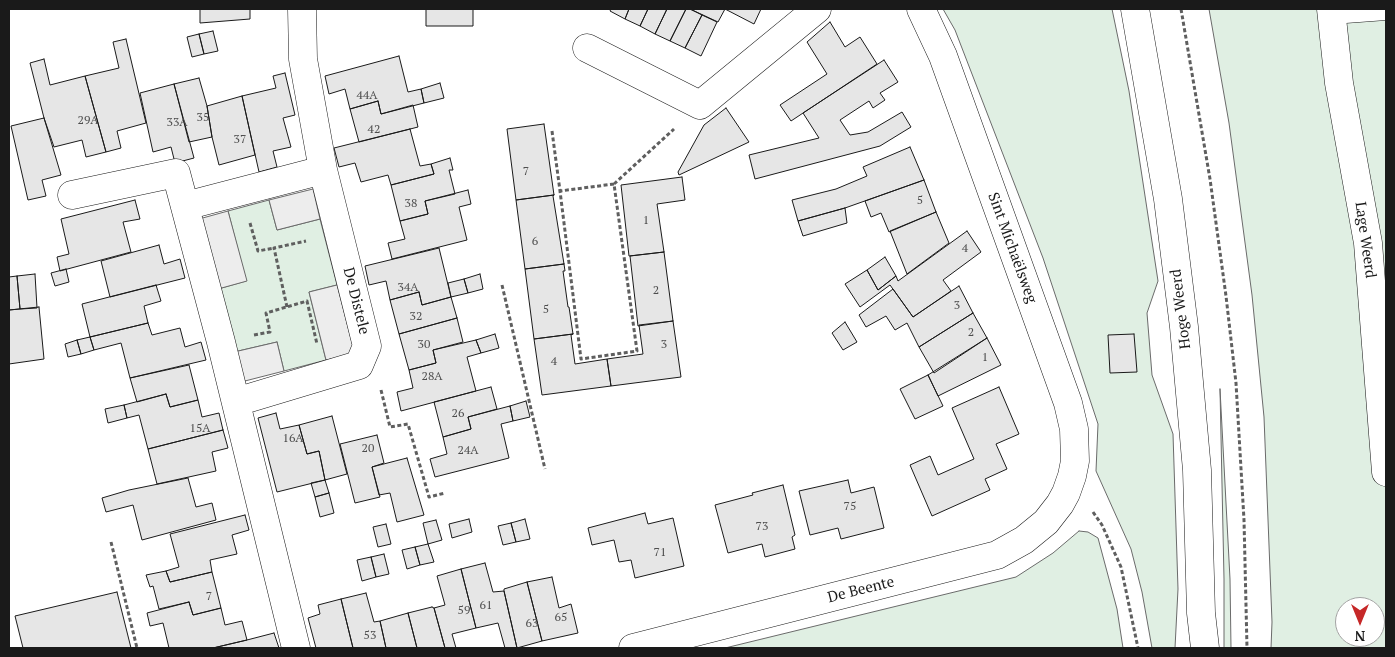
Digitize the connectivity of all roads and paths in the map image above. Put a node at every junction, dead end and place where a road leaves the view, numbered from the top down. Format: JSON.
{"nodes":[{"id":1,"x":302,"y":9,"type":"edge"},
{"id":2,"x":817,"y":9,"type":"edge"},
{"id":3,"x":921,"y":9,"type":"edge"},
{"id":4,"x":1135,"y":9,"type":"edge"},
{"id":5,"x":1181,"y":9,"type":"edge"},
{"id":6,"x":1386,"y":10,"type":"edge"},
{"id":7,"x":1331,"y":12,"type":"edge"},
{"id":8,"x":587,"y":48,"type":"dead end"},
{"id":9,"x":700,"y":105,"type":"junction"},
{"id":10,"x":552,"y":131,"type":"dead end"},
{"id":11,"x":323,"y":170,"type":"junction"},
{"id":12,"x":614,"y":184,"type":"junction"},
{"id":13,"x":241,"y":191,"type":"junction"},
{"id":14,"x":560,"y":191,"type":"junction"},
{"id":15,"x":72,"y":195,"type":"dead end"},
{"id":16,"x":185,"y":206,"type":"junction"},
{"id":17,"x":339,"y":234,"type":"junction"},
{"id":18,"x":274,"y":248,"type":"junction"},
{"id":19,"x":502,"y":284,"type":"dead end"},
{"id":20,"x":287,"y":307,"type":"junction"},
{"id":21,"x":222,"y":342,"type":"junction"},
{"id":22,"x":367,"y":346,"type":"junction"},
{"id":23,"x":325,"y":376,"type":"junction"},
{"id":24,"x":236,"y":402,"type":"junction"},
{"id":25,"x":545,"y":469,"type":"dead end"},
{"id":26,"x":1386,"y":472,"type":"edge"},
{"id":27,"x":445,"y":493,"type":"dead end"},
{"id":28,"x":1066,"y":493,"type":"junction"},
{"id":29,"x":111,"y":542,"type":"dead end"},
{"id":30,"x":1201,"y":612,"type":"junction"},
{"id":31,"x":137,"y":648,"type":"edge"},
{"id":32,"x":296,"y":648,"type":"edge"},
{"id":33,"x":633,"y":648,"type":"edge"},
{"id":34,"x":1138,"y":648,"type":"edge"},
{"id":35,"x":1195,"y":648,"type":"edge"},
{"id":36,"x":1205,"y":648,"type":"edge"},
{"id":37,"x":1247,"y":648,"type":"edge"}],
"edges":[{"from":1,"to":11,"type":"street","name":"De Distele"},
{"from":2,"to":9,"type":"street"},
{"from":3,"to":28,"type":"street","name":"Sint Michaëlsweg"},
{"from":4,"to":30,"type":"street","name":"Hoge Weerd"},
{"from":5,"to":37,"type":"path"},
{"from":6,"to":7,"type":"lane"},
{"from":7,"to":26,"type":"street","name":"Lage Weerd"},
{"from":8,"to":9,"type":"street"},
{"from":9,"to":12,"type":"path"},
{"from":10,"to":14,"type":"path"},
{"from":11,"to":13,"type":"street"},
{"from":11,"to":17,"type":"street","name":"De Distele"},
{"from":12,"to":14,"type":"path"},
{"from":12,"to":14,"type":"path"},
{"from":13,"to":16,"type":"street"},
{"from":13,"to":18,"type":"path"},
{"from":15,"to":16,"type":"street"},
{"from":16,"to":21,"type":"street"},
{"from":17,"to":18,"type":"path"},
{"from":17,"to":22,"type":"street","name":"De Distele"},
{"from":18,"to":20,"type":"path"},
{"from":19,"to":25,"type":"path"},
{"from":20,"to":21,"type":"path"},
{"from":20,"to":23,"type":"path"},
{"from":21,"to":24,"type":"street"},
{"from":22,"to":23,"type":"street","name":"De Distele"},
{"from":22,"to":27,"type":"path"},
{"from":23,"to":24,"type":"street","name":"De Distele"},
{"from":24,"to":32,"type":"street"},
{"from":28,"to":33,"type":"street","name":"De Beente"},
{"from":28,"to":34,"type":"path"},
{"from":29,"to":31,"type":"path"},
{"from":30,"to":35,"type":"street","name":"Hoge Weerd"},
{"from":30,"to":36,"type":"street","name":"Hoge Weerd"}]}
